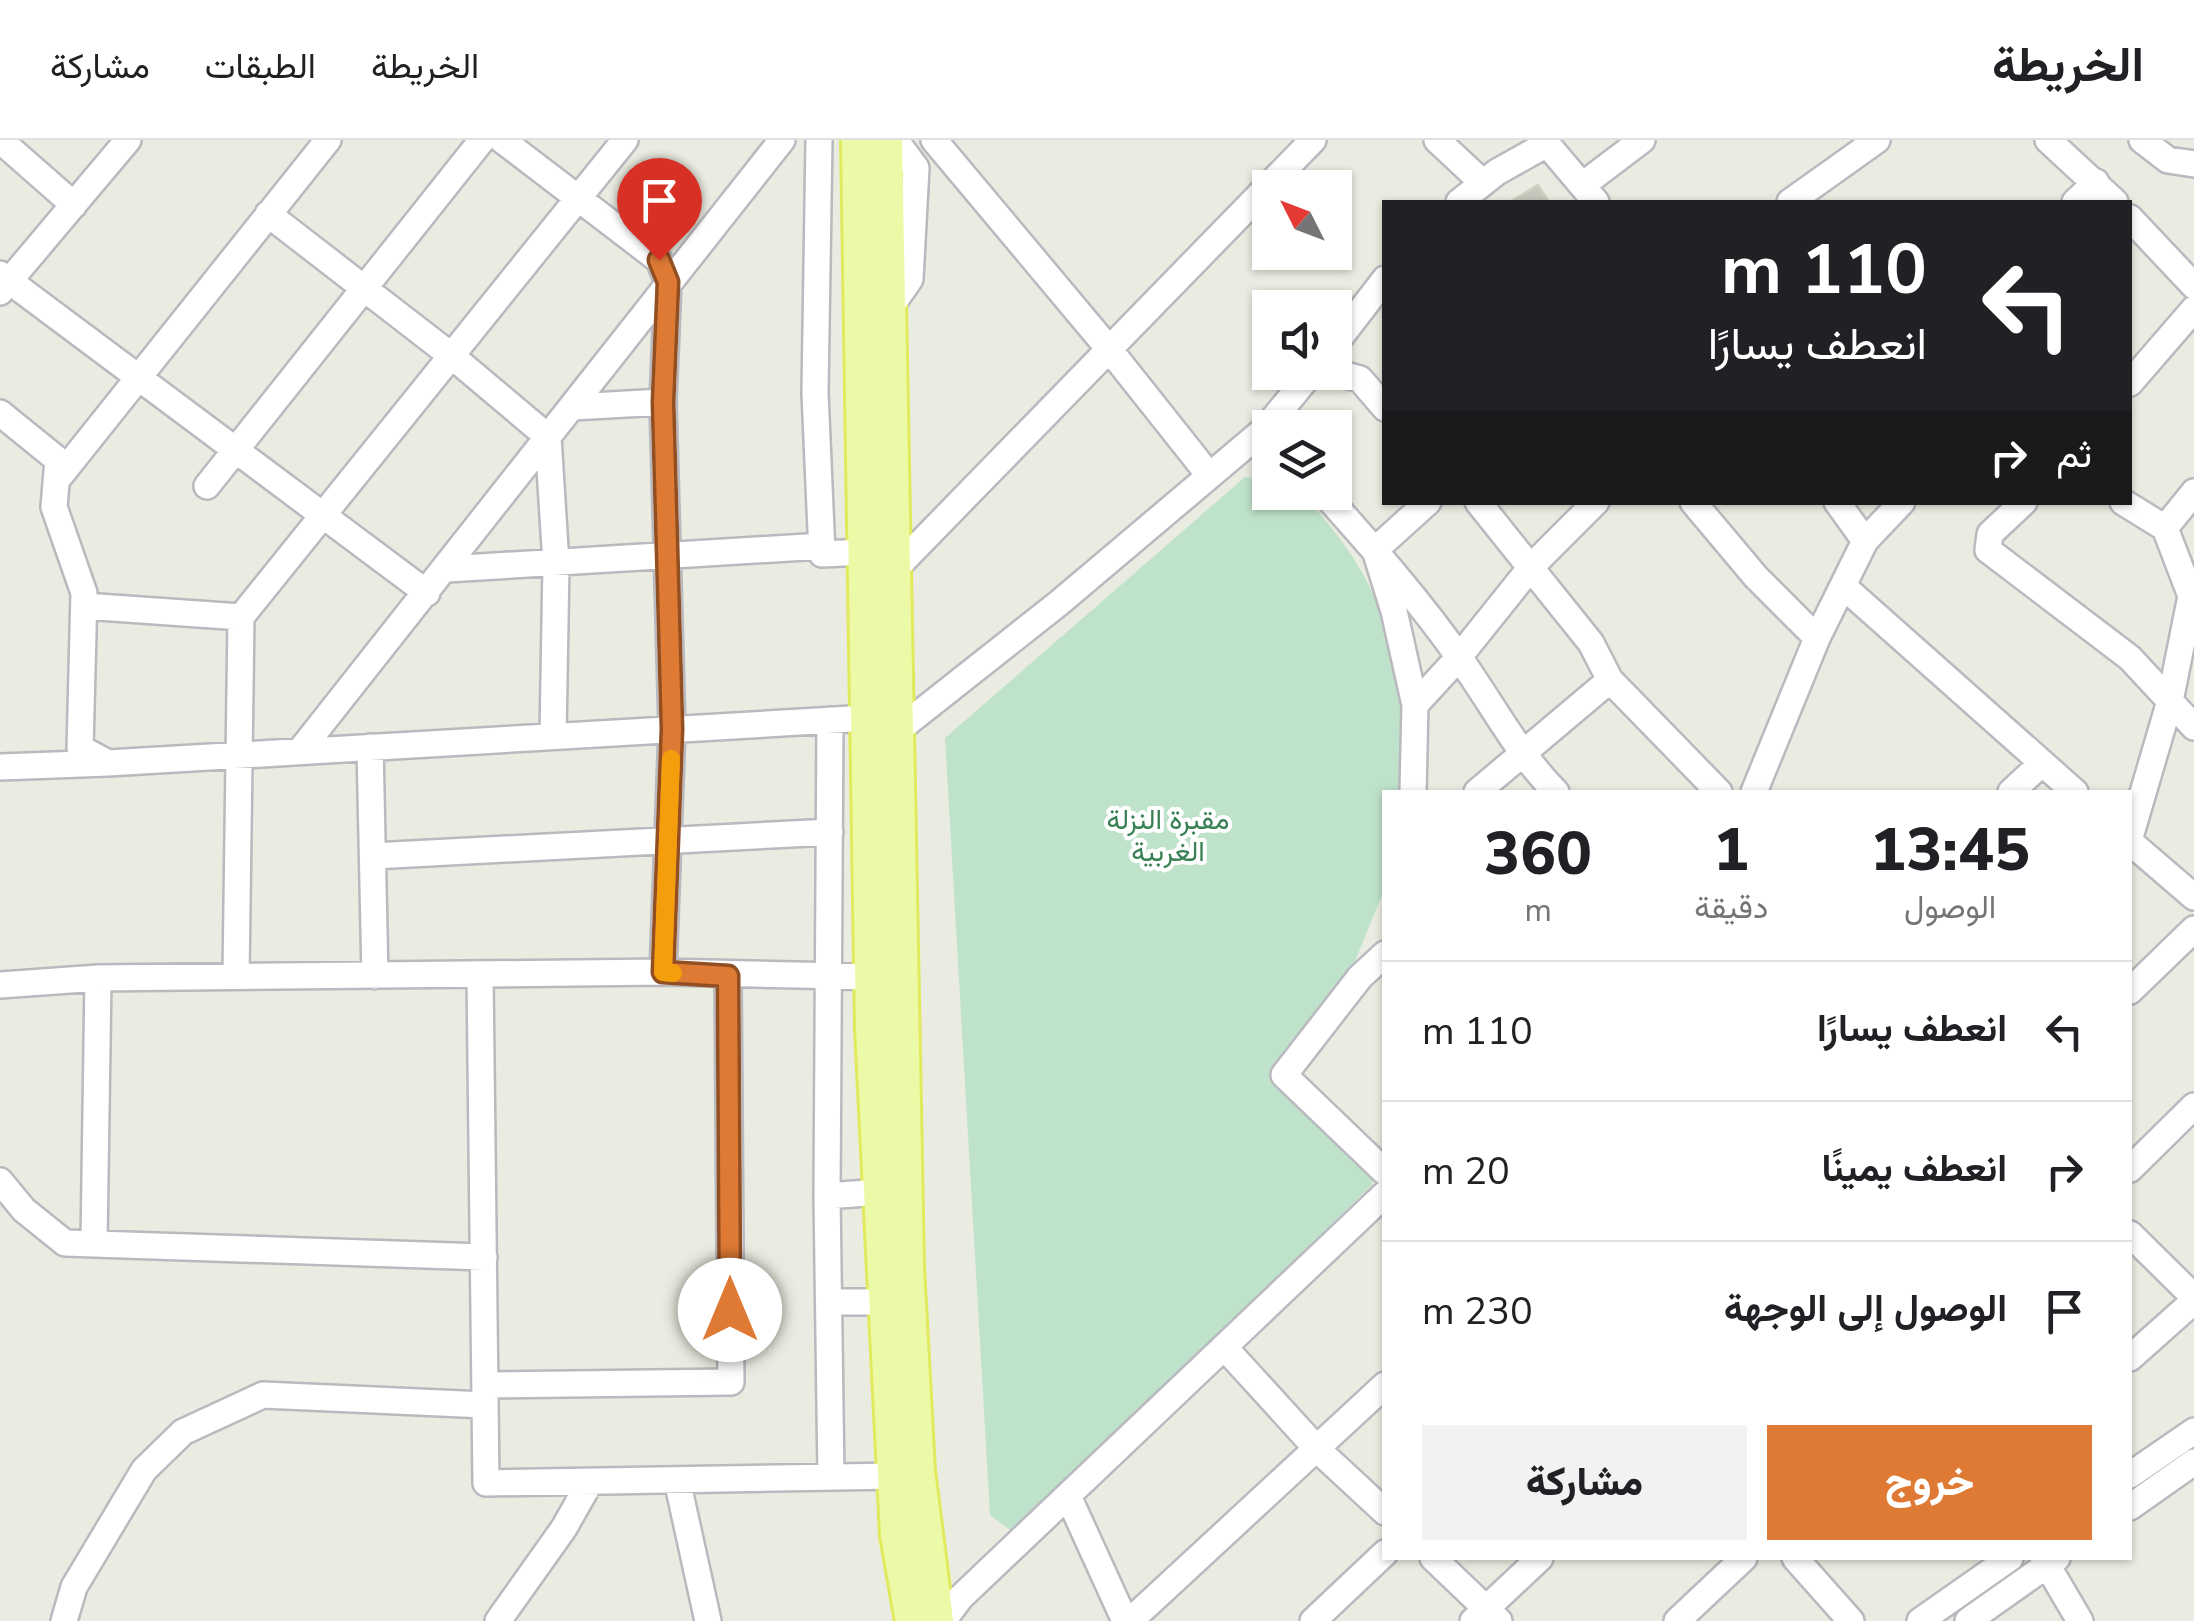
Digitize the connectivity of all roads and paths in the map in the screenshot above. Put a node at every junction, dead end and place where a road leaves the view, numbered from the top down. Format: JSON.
{"nodes":[{"id":1,"x":0,"y":140,"type":"edge"},
{"id":2,"x":128,"y":140,"type":"edge"},
{"id":3,"x":482,"y":140,"type":"edge"},
{"id":4,"x":502,"y":140,"type":"edge"},
{"id":5,"x":625,"y":140,"type":"edge"},
{"id":6,"x":782,"y":140,"type":"edge"},
{"id":7,"x":819,"y":140,"type":"edge"},
{"id":8,"x":858,"y":140,"type":"edge"},
{"id":9,"x":934,"y":140,"type":"edge"},
{"id":10,"x":1313,"y":140,"type":"edge"},
{"id":11,"x":1437,"y":140,"type":"edge"},
{"id":12,"x":1642,"y":140,"type":"edge"},
{"id":13,"x":1877,"y":140,"type":"edge"},
{"id":14,"x":2048,"y":140,"type":"edge"},
{"id":15,"x":2142,"y":140,"type":"edge"},
{"id":16,"x":894,"y":141,"type":"edge"},
{"id":17,"x":323,"y":142,"type":"edge"},
{"id":18,"x":1548,"y":142,"type":"edge"},
{"id":19,"x":2194,"y":164,"type":"edge"},
{"id":20,"x":2096,"y":182,"type":"junction"},
{"id":21,"x":1483,"y":183,"type":"junction"},
{"id":22,"x":1590,"y":193,"type":"edge"},
{"id":23,"x":578,"y":199,"type":"junction"},
{"id":24,"x":1462,"y":200,"type":"edge"},
{"id":25,"x":1796,"y":200,"type":"edge"},
{"id":26,"x":2076,"y":200,"type":"edge"},
{"id":27,"x":2113,"y":200,"type":"edge"},
{"id":28,"x":74,"y":205,"type":"junction"},
{"id":29,"x":268,"y":214,"type":"junction"},
{"id":30,"x":2132,"y":220,"type":"edge"},
{"id":31,"x":3,"y":282,"type":"edge"},
{"id":32,"x":668,"y":282,"type":"junction"},
{"id":33,"x":1382,"y":283,"type":"edge"},
{"id":34,"x":2194,"y":286,"type":"edge"},
{"id":35,"x":365,"y":288,"type":"junction"},
{"id":36,"x":2194,"y":309,"type":"edge"},
{"id":37,"x":1352,"y":322,"type":"edge"},
{"id":38,"x":1109,"y":348,"type":"junction"},
{"id":39,"x":452,"y":357,"type":"junction"},
{"id":40,"x":137,"y":376,"type":"junction"},
{"id":41,"x":1352,"y":377,"type":"edge"},
{"id":42,"x":2132,"y":381,"type":"edge"},
{"id":43,"x":663,"y":402,"type":"junction"},
{"id":44,"x":1382,"y":405,"type":"edge"},
{"id":45,"x":572,"y":406,"type":"junction"},
{"id":46,"x":0,"y":413,"type":"edge"},
{"id":47,"x":548,"y":437,"type":"junction"},
{"id":48,"x":1252,"y":443,"type":"edge"},
{"id":49,"x":234,"y":448,"type":"junction"},
{"id":50,"x":1209,"y":476,"type":"junction"},
{"id":51,"x":56,"y":481,"type":"junction"},
{"id":52,"x":206,"y":486,"type":"dead end"},
{"id":53,"x":2194,"y":492,"type":"edge"},
{"id":54,"x":1425,"y":505,"type":"edge"},
{"id":55,"x":1480,"y":505,"type":"edge"},
{"id":56,"x":1593,"y":505,"type":"edge"},
{"id":57,"x":1696,"y":505,"type":"edge"},
{"id":58,"x":1838,"y":505,"type":"edge"},
{"id":59,"x":1899,"y":505,"type":"edge"},
{"id":60,"x":2021,"y":505,"type":"edge"},
{"id":61,"x":2128,"y":505,"type":"edge"},
{"id":62,"x":1339,"y":510,"type":"edge"},
{"id":63,"x":322,"y":514,"type":"junction"},
{"id":64,"x":2165,"y":528,"type":"junction"},
{"id":65,"x":1865,"y":542,"type":"junction"},
{"id":66,"x":822,"y":546,"type":"junction"},
{"id":67,"x":1374,"y":550,"type":"junction"},
{"id":68,"x":865,"y":552,"type":"junction"},
{"id":69,"x":669,"y":558,"type":"junction"},
{"id":70,"x":556,"y":564,"type":"junction"},
{"id":71,"x":1531,"y":567,"type":"junction"},
{"id":72,"x":447,"y":569,"type":"junction"},
{"id":73,"x":894,"y":570,"type":"junction"},
{"id":74,"x":1843,"y":586,"type":"junction"},
{"id":75,"x":427,"y":593,"type":"junction"},
{"id":76,"x":2193,"y":597,"type":"edge"},
{"id":77,"x":84,"y":606,"type":"junction"},
{"id":78,"x":241,"y":617,"type":"junction"},
{"id":79,"x":1817,"y":638,"type":"junction"},
{"id":80,"x":1459,"y":657,"type":"junction"},
{"id":81,"x":1610,"y":680,"type":"junction"},
{"id":82,"x":2170,"y":701,"type":"junction"},
{"id":83,"x":1414,"y":705,"type":"junction"},
{"id":84,"x":830,"y":720,"type":"junction"},
{"id":85,"x":882,"y":725,"type":"junction"},
{"id":86,"x":2194,"y":727,"type":"edge"},
{"id":87,"x":672,"y":729,"type":"junction"},
{"id":88,"x":553,"y":736,"type":"junction"},
{"id":89,"x":370,"y":747,"type":"junction"},
{"id":90,"x":300,"y":751,"type":"junction"},
{"id":91,"x":238,"y":755,"type":"junction"},
{"id":92,"x":1525,"y":755,"type":"junction"},
{"id":93,"x":108,"y":763,"type":"junction"},
{"id":94,"x":2042,"y":763,"type":"junction"},
{"id":95,"x":0,"y":766,"type":"edge"},
{"id":96,"x":1412,"y":790,"type":"edge"},
{"id":97,"x":1481,"y":790,"type":"edge"},
{"id":98,"x":1554,"y":790,"type":"edge"},
{"id":99,"x":1717,"y":790,"type":"edge"},
{"id":100,"x":1755,"y":790,"type":"edge"},
{"id":101,"x":2013,"y":790,"type":"edge"},
{"id":102,"x":2072,"y":790,"type":"edge"},
{"id":103,"x":830,"y":832,"type":"junction"},
{"id":104,"x":2132,"y":832,"type":"edge"},
{"id":105,"x":2132,"y":841,"type":"edge"},
{"id":106,"x":668,"y":843,"type":"junction"},
{"id":107,"x":373,"y":856,"type":"junction"},
{"id":108,"x":2194,"y":896,"type":"edge"},
{"id":109,"x":2194,"y":929,"type":"edge"},
{"id":110,"x":1382,"y":957,"type":"edge"},
{"id":111,"x":663,"y":972,"type":"junction"},
{"id":112,"x":236,"y":976,"type":"junction"},
{"id":113,"x":375,"y":976,"type":"junction"},
{"id":114,"x":480,"y":976,"type":"junction"},
{"id":115,"x":728,"y":976,"type":"junction"},
{"id":116,"x":829,"y":976,"type":"junction"},
{"id":117,"x":886,"y":976,"type":"junction"},
{"id":118,"x":98,"y":978,"type":"junction"},
{"id":119,"x":0,"y":984,"type":"edge"},
{"id":120,"x":2132,"y":988,"type":"edge"},
{"id":121,"x":2194,"y":1106,"type":"edge"},
{"id":122,"x":2132,"y":1167,"type":"edge"},
{"id":123,"x":1382,"y":1169,"type":"edge"},
{"id":124,"x":0,"y":1181,"type":"edge"},
{"id":125,"x":880,"y":1192,"type":"junction"},
{"id":126,"x":828,"y":1196,"type":"junction"},
{"id":127,"x":1382,"y":1197,"type":"edge"},
{"id":128,"x":2132,"y":1236,"type":"edge"},
{"id":129,"x":94,"y":1244,"type":"junction"},
{"id":130,"x":484,"y":1257,"type":"junction"},
{"id":131,"x":2194,"y":1299,"type":"edge"},
{"id":132,"x":831,"y":1302,"type":"junction"},
{"id":133,"x":886,"y":1302,"type":"junction"},
{"id":134,"x":1224,"y":1348,"type":"junction"},
{"id":135,"x":2132,"y":1356,"type":"edge"},
{"id":136,"x":1382,"y":1387,"type":"edge"},
{"id":137,"x":485,"y":1395,"type":"junction"},
{"id":138,"x":2194,"y":1431,"type":"edge"},
{"id":139,"x":1318,"y":1450,"type":"junction"},
{"id":140,"x":2194,"y":1462,"type":"edge"},
{"id":141,"x":2132,"y":1475,"type":"edge"},
{"id":142,"x":895,"y":1476,"type":"junction"},
{"id":143,"x":831,"y":1478,"type":"junction"},
{"id":144,"x":677,"y":1480,"type":"junction"},
{"id":145,"x":590,"y":1482,"type":"junction"},
{"id":146,"x":1068,"y":1496,"type":"junction"},
{"id":147,"x":2132,"y":1505,"type":"edge"},
{"id":148,"x":1382,"y":1509,"type":"edge"},
{"id":149,"x":1382,"y":1556,"type":"edge"},
{"id":150,"x":1435,"y":1560,"type":"edge"},
{"id":151,"x":1538,"y":1560,"type":"edge"},
{"id":152,"x":1742,"y":1560,"type":"edge"},
{"id":153,"x":1797,"y":1560,"type":"edge"},
{"id":154,"x":2007,"y":1560,"type":"edge"},
{"id":155,"x":2050,"y":1560,"type":"edge"},
{"id":156,"x":952,"y":1615,"type":"edge"},
{"id":157,"x":1486,"y":1617,"type":"edge"},
{"id":158,"x":64,"y":1621,"type":"edge"},
{"id":159,"x":498,"y":1621,"type":"edge"},
{"id":160,"x":708,"y":1621,"type":"edge"},
{"id":161,"x":912,"y":1621,"type":"edge"},
{"id":162,"x":1128,"y":1621,"type":"edge"},
{"id":163,"x":1312,"y":1621,"type":"edge"},
{"id":164,"x":1677,"y":1621,"type":"edge"},
{"id":165,"x":1851,"y":1621,"type":"edge"},
{"id":166,"x":1920,"y":1621,"type":"edge"},
{"id":167,"x":1968,"y":1621,"type":"edge"},
{"id":168,"x":2080,"y":1621,"type":"edge"}],
"edges":[{"from":1,"to":28,"type":"street"},
{"from":2,"to":28,"type":"street"},
{"from":3,"to":35,"type":"street"},
{"from":4,"to":23,"type":"street"},
{"from":5,"to":23,"type":"street"},
{"from":6,"to":32,"type":"street"},
{"from":7,"to":66,"type":"street"},
{"from":8,"to":68,"type":"main road"},
{"from":9,"to":38,"type":"street"},
{"from":10,"to":38,"type":"street"},
{"from":11,"to":21,"type":"street"},
{"from":12,"to":22,"type":"street"},
{"from":13,"to":25,"type":"street"},
{"from":14,"to":20,"type":"street"},
{"from":15,"to":19,"type":"street"},
{"from":16,"to":73,"type":"main road"},
{"from":17,"to":29,"type":"street"},
{"from":18,"to":21,"type":"street"},
{"from":18,"to":22,"type":"street"},
{"from":20,"to":26,"type":"street"},
{"from":20,"to":27,"type":"street"},
{"from":21,"to":24,"type":"street"},
{"from":23,"to":32,"type":"street"},
{"from":23,"to":39,"type":"street"},
{"from":28,"to":31,"type":"street"},
{"from":29,"to":35,"type":"street"},
{"from":29,"to":40,"type":"street"},
{"from":30,"to":34,"type":"street"},
{"from":31,"to":40,"type":"street"},
{"from":32,"to":43,"type":"street"},
{"from":32,"to":45,"type":"street"},
{"from":33,"to":37,"type":"street"},
{"from":35,"to":39,"type":"street"},
{"from":35,"to":49,"type":"street"},
{"from":36,"to":42,"type":"street"},
{"from":38,"to":50,"type":"street"},
{"from":38,"to":73,"type":"street"},
{"from":39,"to":47,"type":"street"},
{"from":39,"to":63,"type":"street"},
{"from":40,"to":49,"type":"street"},
{"from":40,"to":51,"type":"street"},
{"from":41,"to":44,"type":"street"},
{"from":43,"to":45,"type":"street"},
{"from":43,"to":69,"type":"street"},
{"from":45,"to":47,"type":"street"},
{"from":46,"to":51,"type":"street"},
{"from":47,"to":70,"type":"street"},
{"from":47,"to":72,"type":"street"},
{"from":48,"to":50,"type":"street"},
{"from":49,"to":52,"type":"street"},
{"from":49,"to":63,"type":"street"},
{"from":50,"to":85,"type":"street"},
{"from":51,"to":77,"type":"street"},
{"from":53,"to":64,"type":"street"},
{"from":54,"to":67,"type":"street"},
{"from":55,"to":71,"type":"street"},
{"from":56,"to":71,"type":"street"},
{"from":57,"to":79,"type":"street"},
{"from":58,"to":65,"type":"street"},
{"from":59,"to":65,"type":"street"},
{"from":60,"to":82,"type":"street"},
{"from":61,"to":64,"type":"street"},
{"from":62,"to":67,"type":"street"},
{"from":63,"to":75,"type":"street"},
{"from":63,"to":78,"type":"street"},
{"from":64,"to":76,"type":"street"},
{"from":65,"to":74,"type":"street"},
{"from":66,"to":68,"type":"street"},
{"from":66,"to":69,"type":"street"},
{"from":67,"to":80,"type":"street"},
{"from":67,"to":83,"type":"street"},
{"from":68,"to":85,"type":"main road"},
{"from":69,"to":70,"type":"street"},
{"from":69,"to":87,"type":"street"},
{"from":70,"to":72,"type":"street"},
{"from":70,"to":88,"type":"street"},
{"from":71,"to":80,"type":"street"},
{"from":71,"to":81,"type":"street"},
{"from":72,"to":75,"type":"street"},
{"from":73,"to":85,"type":"main road"},
{"from":74,"to":79,"type":"street"},
{"from":74,"to":94,"type":"street"},
{"from":75,"to":90,"type":"street"},
{"from":76,"to":82,"type":"street"},
{"from":77,"to":78,"type":"street"},
{"from":77,"to":93,"type":"street"},
{"from":78,"to":91,"type":"street"},
{"from":79,"to":100,"type":"street"},
{"from":80,"to":83,"type":"street"},
{"from":80,"to":92,"type":"street"},
{"from":81,"to":92,"type":"street"},
{"from":81,"to":99,"type":"street"},
{"from":82,"to":86,"type":"street"},
{"from":82,"to":104,"type":"street"},
{"from":83,"to":96,"type":"street"},
{"from":84,"to":85,"type":"street"},
{"from":84,"to":87,"type":"street"},
{"from":84,"to":103,"type":"street"},
{"from":85,"to":117,"type":"main road"},
{"from":87,"to":88,"type":"street"},
{"from":87,"to":106,"type":"street"},
{"from":88,"to":89,"type":"street"},
{"from":89,"to":90,"type":"street"},
{"from":89,"to":107,"type":"street"},
{"from":90,"to":91,"type":"street"},
{"from":91,"to":93,"type":"street"},
{"from":91,"to":112,"type":"street"},
{"from":92,"to":97,"type":"street"},
{"from":92,"to":98,"type":"street"},
{"from":93,"to":95,"type":"street"},
{"from":94,"to":101,"type":"street"},
{"from":94,"to":102,"type":"street"},
{"from":103,"to":106,"type":"street"},
{"from":103,"to":116,"type":"street"},
{"from":105,"to":108,"type":"street"},
{"from":106,"to":107,"type":"street"},
{"from":106,"to":111,"type":"street"},
{"from":107,"to":113,"type":"street"},
{"from":109,"to":120,"type":"street"},
{"from":110,"to":123,"type":"street"},
{"from":111,"to":114,"type":"street"},
{"from":111,"to":115,"type":"street"},
{"from":112,"to":113,"type":"street"},
{"from":112,"to":118,"type":"street"},
{"from":113,"to":114,"type":"street"},
{"from":114,"to":130,"type":"street"},
{"from":115,"to":116,"type":"street"},
{"from":115,"to":137,"type":"street"},
{"from":116,"to":117,"type":"street"},
{"from":116,"to":126,"type":"street"},
{"from":117,"to":125,"type":"main road"},
{"from":117,"to":156,"type":"main road"},
{"from":118,"to":119,"type":"street"},
{"from":118,"to":129,"type":"street"},
{"from":121,"to":122,"type":"street"},
{"from":124,"to":129,"type":"street"},
{"from":125,"to":126,"type":"street"},
{"from":125,"to":133,"type":"main road"},
{"from":126,"to":132,"type":"street"},
{"from":127,"to":134,"type":"street"},
{"from":128,"to":131,"type":"street"},
{"from":129,"to":130,"type":"street"},
{"from":130,"to":137,"type":"street"},
{"from":131,"to":135,"type":"street"},
{"from":132,"to":133,"type":"street"},
{"from":132,"to":143,"type":"street"},
{"from":133,"to":142,"type":"main road"},
{"from":134,"to":139,"type":"street"},
{"from":134,"to":146,"type":"street"},
{"from":136,"to":139,"type":"street"},
{"from":137,"to":145,"type":"street"},
{"from":137,"to":158,"type":"street"},
{"from":138,"to":141,"type":"street"},
{"from":139,"to":148,"type":"street"},
{"from":139,"to":162,"type":"street"},
{"from":140,"to":147,"type":"street"},
{"from":142,"to":143,"type":"street"},
{"from":142,"to":161,"type":"main road"},
{"from":143,"to":144,"type":"street"},
{"from":144,"to":145,"type":"street"},
{"from":144,"to":160,"type":"street"},
{"from":145,"to":159,"type":"street"},
{"from":146,"to":156,"type":"street"},
{"from":146,"to":162,"type":"street"},
{"from":149,"to":163,"type":"street"},
{"from":150,"to":157,"type":"street"},
{"from":151,"to":157,"type":"street"},
{"from":152,"to":164,"type":"street"},
{"from":153,"to":165,"type":"street"},
{"from":154,"to":166,"type":"street"},
{"from":155,"to":167,"type":"street"},
{"from":155,"to":168,"type":"street"}]}
